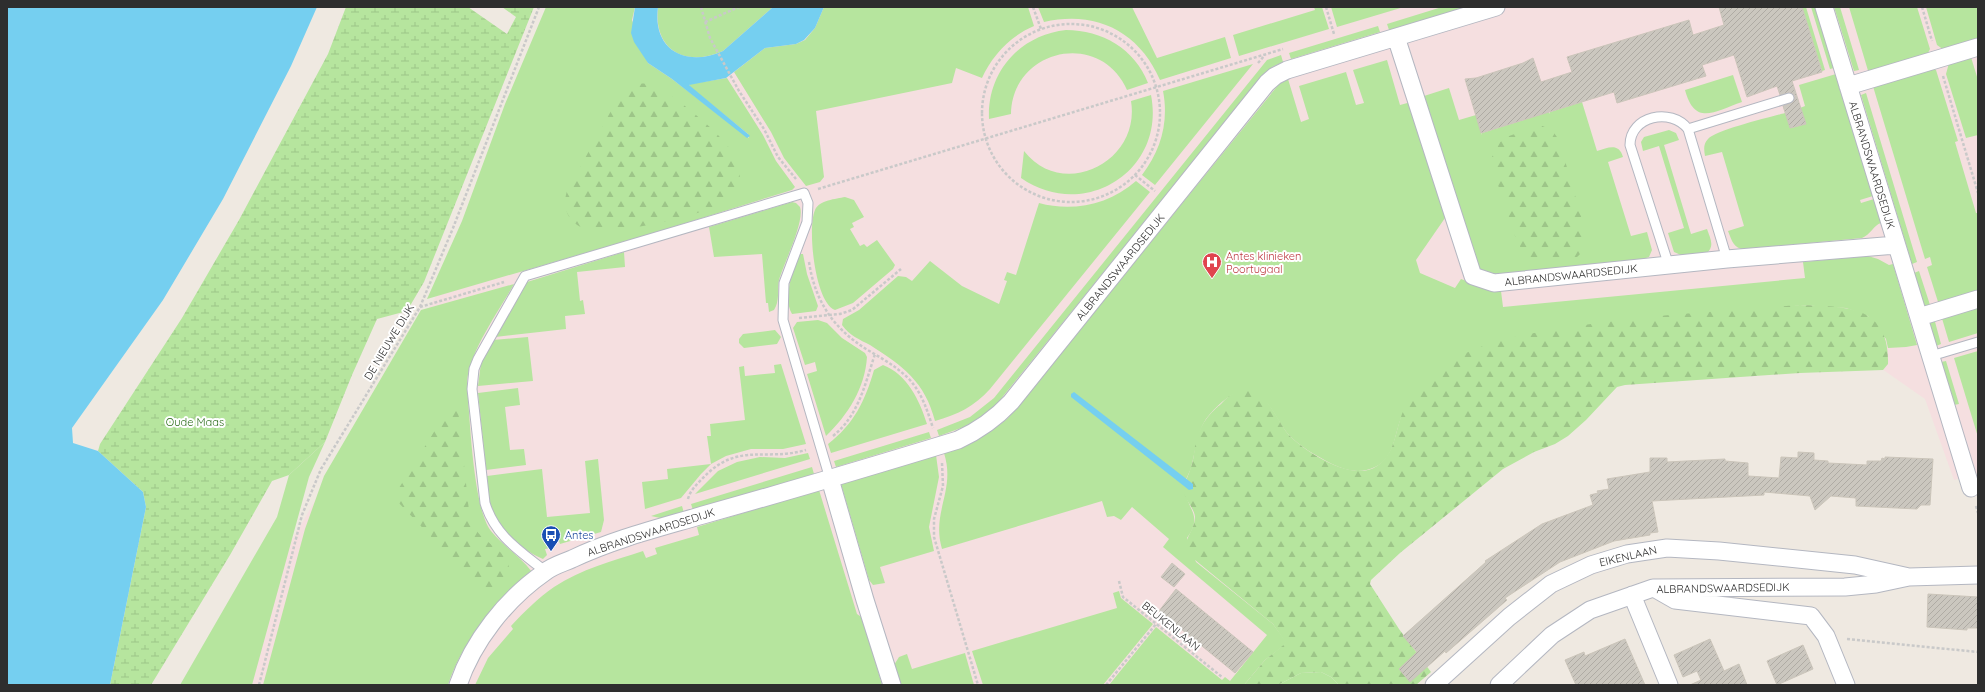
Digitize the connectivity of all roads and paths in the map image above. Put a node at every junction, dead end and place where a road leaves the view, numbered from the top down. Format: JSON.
{"nodes":[{"id":1,"x":539,"y":7,"type":"edge"},
{"id":2,"x":701,"y":7,"type":"edge"},
{"id":3,"x":739,"y":7,"type":"edge"},
{"id":4,"x":1033,"y":7,"type":"edge"},
{"id":5,"x":1326,"y":7,"type":"edge"},
{"id":6,"x":1496,"y":7,"type":"edge"},
{"id":7,"x":1824,"y":7,"type":"edge"},
{"id":8,"x":1922,"y":7,"type":"edge"},
{"id":9,"x":705,"y":22,"type":"junction"},
{"id":10,"x":1041,"y":30,"type":"junction"},
{"id":11,"x":1342,"y":31,"type":"dead end"},
{"id":12,"x":1334,"y":34,"type":"junction"},
{"id":13,"x":1327,"y":36,"type":"dead end"},
{"id":14,"x":1396,"y":37,"type":"junction"},
{"id":15,"x":1978,"y":46,"type":"edge"},
{"id":16,"x":1284,"y":49,"type":"dead end"},
{"id":17,"x":1265,"y":54,"type":"junction"},
{"id":18,"x":1937,"y":59,"type":"junction"},
{"id":19,"x":1255,"y":67,"type":"dead end"},
{"id":20,"x":1848,"y":86,"type":"junction"},
{"id":21,"x":1156,"y":87,"type":"junction"},
{"id":22,"x":1789,"y":98,"type":"dead end"},
{"id":23,"x":1688,"y":129,"type":"junction"},
{"id":24,"x":985,"y":139,"type":"junction"},
{"id":25,"x":1135,"y":175,"type":"junction"},
{"id":26,"x":1160,"y":185,"type":"dead end"},
{"id":27,"x":1155,"y":191,"type":"junction"},
{"id":28,"x":804,"y":193,"type":"junction"},
{"id":29,"x":1978,"y":193,"type":"edge"},
{"id":30,"x":1150,"y":197,"type":"dead end"},
{"id":31,"x":1896,"y":245,"type":"junction"},
{"id":32,"x":1727,"y":259,"type":"junction"},
{"id":33,"x":1669,"y":266,"type":"junction"},
{"id":34,"x":900,"y":269,"type":"dead end"},
{"id":35,"x":524,"y":276,"type":"junction"},
{"id":36,"x":1978,"y":299,"type":"edge"},
{"id":37,"x":420,"y":307,"type":"junction"},
{"id":38,"x":1919,"y":317,"type":"junction"},
{"id":39,"x":783,"y":320,"type":"junction"},
{"id":40,"x":1978,"y":342,"type":"edge"},
{"id":41,"x":875,"y":354,"type":"dead end"},
{"id":42,"x":1931,"y":356,"type":"junction"},
{"id":43,"x":939,"y":425,"type":"dead end"},
{"id":44,"x":925,"y":429,"type":"dead end"},
{"id":45,"x":820,"y":446,"type":"junction"},
{"id":46,"x":830,"y":479,"type":"junction"},
{"id":47,"x":1971,"y":488,"type":"dead end"},
{"id":48,"x":695,"y":498,"type":"dead end"},
{"id":49,"x":688,"y":500,"type":"junction"},
{"id":50,"x":689,"y":519,"type":"junction"},
{"id":51,"x":545,"y":571,"type":"junction"},
{"id":52,"x":1978,"y":575,"type":"edge"},
{"id":53,"x":1910,"y":577,"type":"junction"},
{"id":54,"x":1118,"y":581,"type":"dead end"},
{"id":55,"x":1654,"y":588,"type":"junction"},
{"id":56,"x":1632,"y":595,"type":"junction"},
{"id":57,"x":1156,"y":624,"type":"junction"},
{"id":58,"x":1826,"y":636,"type":"junction"},
{"id":59,"x":1978,"y":652,"type":"edge"},
{"id":60,"x":1222,"y":677,"type":"dead end"},
{"id":61,"x":259,"y":685,"type":"edge"},
{"id":62,"x":458,"y":685,"type":"edge"},
{"id":63,"x":892,"y":685,"type":"edge"},
{"id":64,"x":1106,"y":685,"type":"edge"},
{"id":65,"x":1434,"y":685,"type":"edge"},
{"id":66,"x":1499,"y":685,"type":"edge"},
{"id":67,"x":1669,"y":685,"type":"edge"},
{"id":68,"x":1846,"y":685,"type":"edge"}],
"edges":[{"from":1,"to":37,"type":"path","name":"DE NIEUWE DIJK"},
{"from":2,"to":9,"type":"path"},
{"from":3,"to":9,"type":"path"},
{"from":4,"to":10,"type":"path"},
{"from":5,"to":12,"type":"path"},
{"from":6,"to":14,"type":"street","name":"ALBRANDSWAARDSEDIJK"},
{"from":7,"to":20,"type":"street","name":"ALBRANDSWAARDSEDIJK"},
{"from":8,"to":18,"type":"path"},
{"from":9,"to":28,"type":"path"},
{"from":10,"to":21,"type":"path"},
{"from":10,"to":24,"type":"path"},
{"from":11,"to":12,"type":"path"},
{"from":12,"to":13,"type":"path"},
{"from":14,"to":33,"type":"street","name":"ALBRANDSWAARDSEDIJK"},
{"from":14,"to":46,"type":"street","name":"ALBRANDSWAARDSEDIJK"},
{"from":15,"to":18,"type":"street","name":"ALBRANDSWAARDSEDIJK"},
{"from":16,"to":17,"type":"path"},
{"from":17,"to":19,"type":"path"},
{"from":17,"to":21,"type":"path"},
{"from":18,"to":20,"type":"street","name":"ALBRANDSWAARDSEDIJK"},
{"from":18,"to":29,"type":"path"},
{"from":20,"to":31,"type":"street","name":"ALBRANDSWAARDSEDIJK"},
{"from":21,"to":24,"type":"path"},
{"from":21,"to":25,"type":"path"},
{"from":22,"to":23,"type":"lane"},
{"from":23,"to":32,"type":"lane"},
{"from":23,"to":33,"type":"lane"},
{"from":24,"to":25,"type":"path"},
{"from":24,"to":28,"type":"path"},
{"from":25,"to":27,"type":"path"},
{"from":26,"to":27,"type":"path"},
{"from":27,"to":30,"type":"path"},
{"from":28,"to":35,"type":"lane"},
{"from":28,"to":39,"type":"lane"},
{"from":31,"to":32,"type":"street","name":"ALBRANDSWAARDSEDIJK"},
{"from":31,"to":38,"type":"street","name":"ALBRANDSWAARDSEDIJK"},
{"from":32,"to":33,"type":"street","name":"ALBRANDSWAARDSEDIJK"},
{"from":34,"to":39,"type":"path"},
{"from":35,"to":37,"type":"path"},
{"from":35,"to":51,"type":"lane"},
{"from":36,"to":38,"type":"street"},
{"from":37,"to":61,"type":"path","name":"DE NIEUWE DIJK"},
{"from":38,"to":42,"type":"street","name":"ALBRANDSWAARDSEDIJK"},
{"from":39,"to":45,"type":"lane"},
{"from":40,"to":42,"type":"lane"},
{"from":41,"to":45,"type":"path"},
{"from":42,"to":47,"type":"street","name":"ALBRANDSWAARDSEDIJK"},
{"from":43,"to":44,"type":"path"},
{"from":45,"to":46,"type":"lane"},
{"from":45,"to":49,"type":"path"},
{"from":46,"to":50,"type":"street","name":"ALBRANDSWAARDSEDIJK"},
{"from":46,"to":63,"type":"street"},
{"from":48,"to":49,"type":"path"},
{"from":49,"to":50,"type":"path"},
{"from":50,"to":51,"type":"street","name":"ALBRANDSWAARDSEDIJK"},
{"from":51,"to":62,"type":"street","name":"ALBRANDSWAARDSEDIJK"},
{"from":52,"to":53,"type":"street","name":"ALBRANDSWAARDSEDIJK"},
{"from":53,"to":55,"type":"street","name":"ALBRANDSWAARDSEDIJK"},
{"from":53,"to":65,"type":"street","name":"EIKENLAAN"},
{"from":54,"to":57,"type":"path","name":"BEUKENLAAN"},
{"from":55,"to":56,"type":"street","name":"ALBRANDSWAARDSEDIJK"},
{"from":55,"to":58,"type":"street"},
{"from":56,"to":66,"type":"street","name":"ALBRANDSWAARDSEDIJK"},
{"from":56,"to":67,"type":"street"},
{"from":57,"to":60,"type":"path","name":"BEUKENLAAN"},
{"from":57,"to":64,"type":"path"},
{"from":58,"to":59,"type":"path"},
{"from":58,"to":68,"type":"street"}]}
